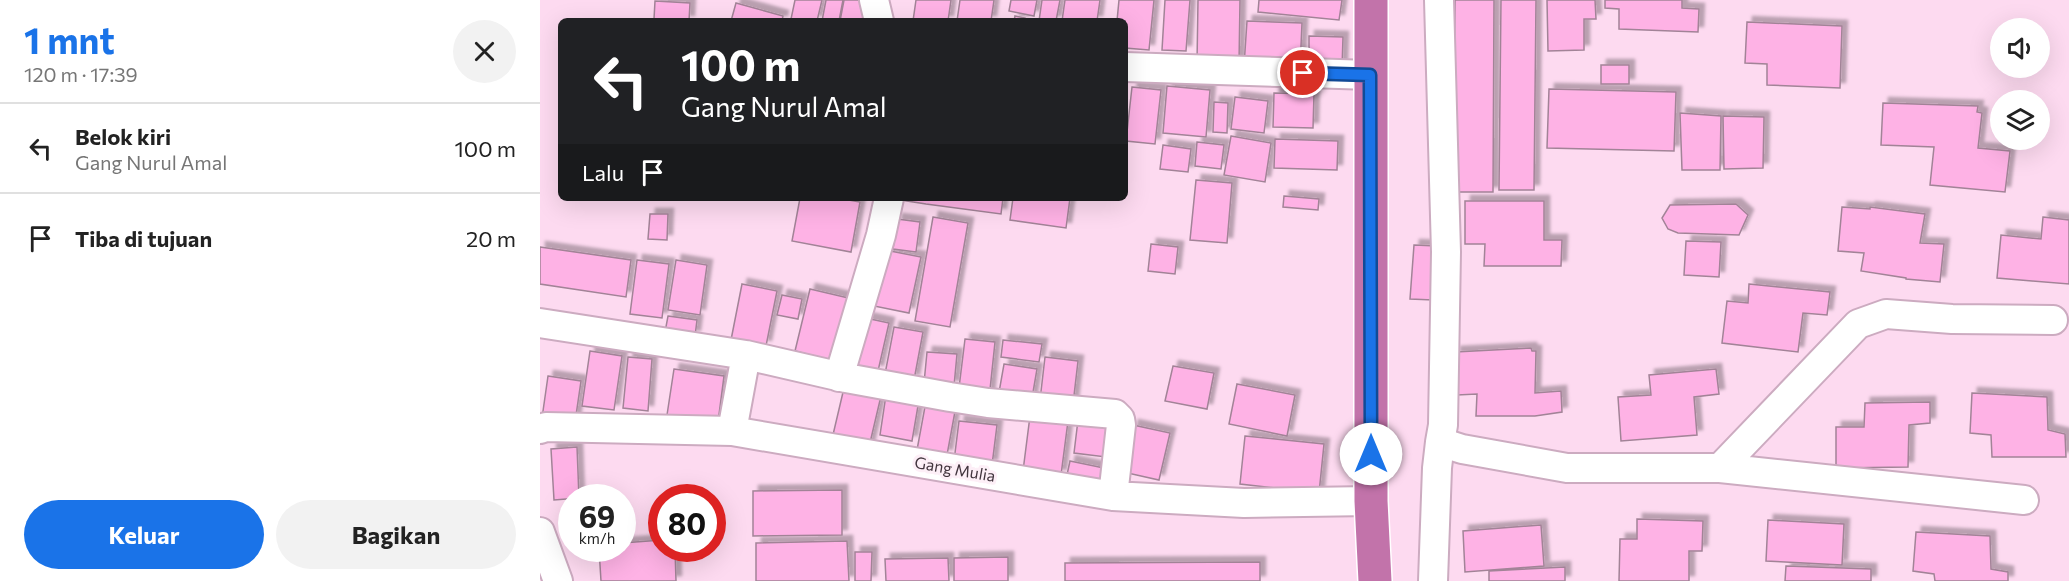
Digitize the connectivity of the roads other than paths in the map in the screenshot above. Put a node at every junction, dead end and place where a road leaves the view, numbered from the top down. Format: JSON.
{"nodes":[{"id":1,"x":874,"y":0,"type":"edge"},
{"id":2,"x":1371,"y":0,"type":"edge"},
{"id":3,"x":1439,"y":0,"type":"edge"},
{"id":4,"x":878,"y":18,"type":"edge"},
{"id":5,"x":1128,"y":67,"type":"edge"},
{"id":6,"x":1370,"y":75,"type":"junction"},
{"id":7,"x":888,"y":201,"type":"edge"},
{"id":8,"x":2054,"y":321,"type":"dead end"},
{"id":9,"x":540,"y":322,"type":"edge"},
{"id":10,"x":746,"y":355,"type":"junction"},
{"id":11,"x":839,"y":377,"type":"junction"},
{"id":12,"x":540,"y":429,"type":"edge"},
{"id":13,"x":732,"y":431,"type":"junction"},
{"id":14,"x":1440,"y":442,"type":"junction"},
{"id":15,"x":1720,"y":468,"type":"junction"},
{"id":16,"x":1113,"y":496,"type":"junction"},
{"id":17,"x":2024,"y":500,"type":"dead end"},
{"id":18,"x":1371,"y":501,"type":"junction"},
{"id":19,"x":540,"y":532,"type":"edge"},
{"id":20,"x":558,"y":581,"type":"edge"},
{"id":21,"x":1375,"y":581,"type":"edge"},
{"id":22,"x":1433,"y":581,"type":"edge"}],
"edges":[{"from":1,"to":4,"type":"street"},
{"from":2,"to":6,"type":"highway"},
{"from":3,"to":14,"type":"street"},
{"from":5,"to":6,"type":"street"},
{"from":6,"to":18,"type":"highway"},
{"from":7,"to":11,"type":"street"},
{"from":8,"to":15,"type":"street"},
{"from":9,"to":10,"type":"street"},
{"from":10,"to":11,"type":"street"},
{"from":10,"to":13,"type":"street"},
{"from":11,"to":16,"type":"street"},
{"from":12,"to":13,"type":"street","name":"Gang Mulia"},
{"from":13,"to":16,"type":"street","name":"Gang Mulia"},
{"from":14,"to":15,"type":"street"},
{"from":14,"to":22,"type":"street"},
{"from":15,"to":17,"type":"street"},
{"from":16,"to":18,"type":"street","name":"Gang Mulia"},
{"from":18,"to":21,"type":"highway"},
{"from":19,"to":20,"type":"street"}]}
